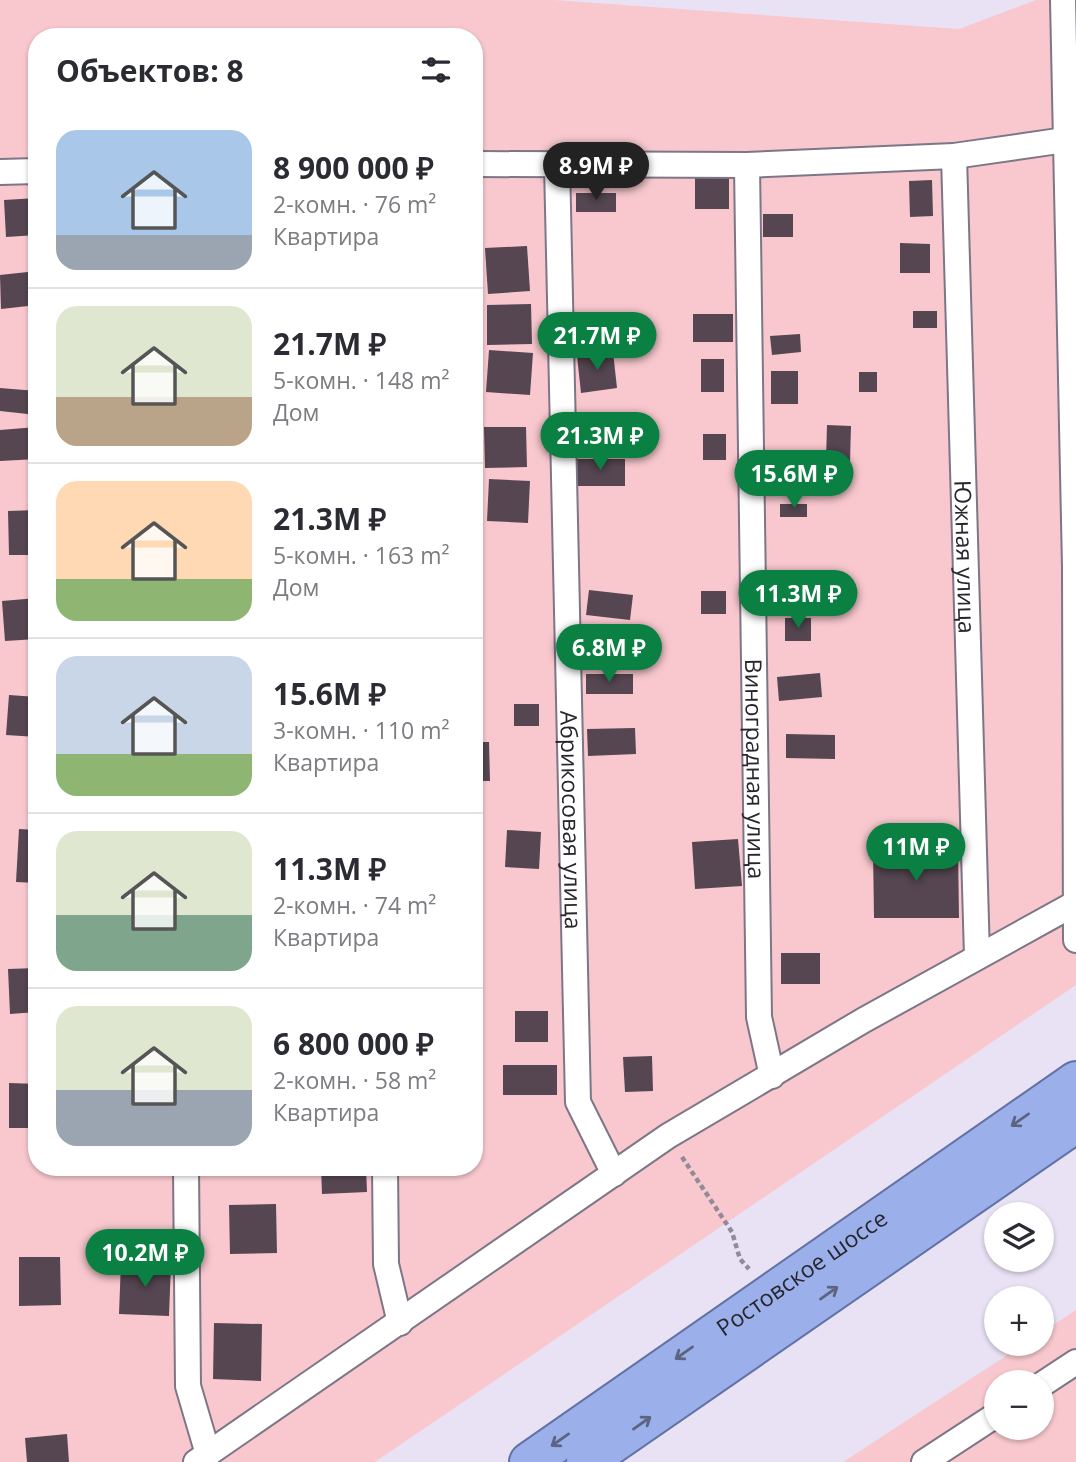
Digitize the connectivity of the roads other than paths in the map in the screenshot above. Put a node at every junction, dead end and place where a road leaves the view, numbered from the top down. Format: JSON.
{"nodes":[{"id":1,"x":1063,"y":0,"type":"edge"},
{"id":2,"x":1070,"y":55,"type":"edge"},
{"id":3,"x":1065,"y":140,"type":"junction"},
{"id":4,"x":954,"y":156,"type":"junction"},
{"id":5,"x":483,"y":164,"type":"edge"},
{"id":6,"x":557,"y":164,"type":"junction"},
{"id":7,"x":747,"y":165,"type":"junction"},
{"id":8,"x":28,"y":171,"type":"edge"},
{"id":9,"x":0,"y":172,"type":"edge"},
{"id":10,"x":1075,"y":567,"type":"edge"},
{"id":11,"x":1075,"y":841,"type":"edge"},
{"id":12,"x":1074,"y":904,"type":"junction"},
{"id":13,"x":1076,"y":940,"type":"edge"},
{"id":14,"x":977,"y":957,"type":"junction"},
{"id":15,"x":772,"y":1076,"type":"junction"},
{"id":16,"x":1076,"y":1081,"type":"edge"},
{"id":17,"x":1076,"y":1123,"type":"edge"},
{"id":18,"x":614,"y":1174,"type":"junction"},
{"id":19,"x":186,"y":1176,"type":"edge"},
{"id":20,"x":384,"y":1176,"type":"edge"},
{"id":21,"x":400,"y":1324,"type":"junction"},
{"id":22,"x":1076,"y":1362,"type":"edge"},
{"id":23,"x":1054,"y":1376,"type":"edge"},
{"id":24,"x":984,"y":1423,"type":"edge"},
{"id":25,"x":202,"y":1458,"type":"edge"},
{"id":26,"x":529,"y":1462,"type":"edge"},
{"id":27,"x":586,"y":1462,"type":"edge"},
{"id":28,"x":924,"y":1462,"type":"edge"}],
"edges":[{"from":1,"to":2,"type":"street"},
{"from":2,"to":3,"type":"street"},
{"from":3,"to":4,"type":"street"},
{"from":3,"to":10,"type":"street"},
{"from":4,"to":7,"type":"street"},
{"from":4,"to":14,"type":"street","name":"Южная улица"},
{"from":5,"to":6,"type":"street"},
{"from":6,"to":7,"type":"street"},
{"from":6,"to":18,"type":"street","name":"Абрикосовая улица"},
{"from":7,"to":15,"type":"street","name":"Виноградная улица"},
{"from":8,"to":9,"type":"street"},
{"from":10,"to":11,"type":"street"},
{"from":11,"to":12,"type":"street"},
{"from":12,"to":13,"type":"street"},
{"from":12,"to":14,"type":"street"},
{"from":14,"to":15,"type":"street"},
{"from":15,"to":18,"type":"street"},
{"from":16,"to":26,"type":"highway","name":"Ростовское шоссе","one_way":true},
{"from":27,"to":17,"type":"highway","name":"Ростовское шоссе","one_way":true},
{"from":18,"to":21,"type":"street"},
{"from":19,"to":25,"type":"street"},
{"from":20,"to":21,"type":"street"},
{"from":21,"to":25,"type":"street"},
{"from":22,"to":23,"type":"street"},
{"from":24,"to":28,"type":"street"}]}
